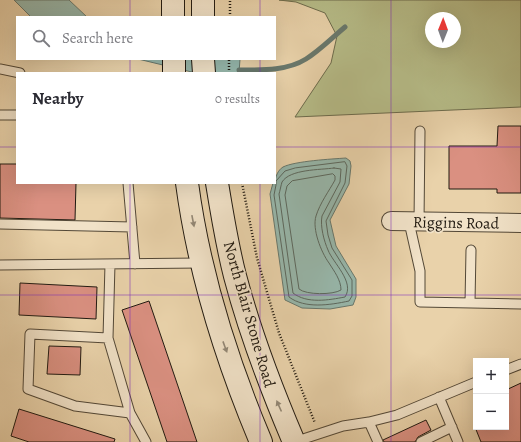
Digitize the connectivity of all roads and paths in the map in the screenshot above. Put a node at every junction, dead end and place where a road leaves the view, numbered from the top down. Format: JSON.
{"nodes":[{"id":1,"x":173,"y":0,"type":"edge"},
{"id":2,"x":203,"y":0,"type":"edge"},
{"id":3,"x":230,"y":0,"type":"edge"},
{"id":4,"x":173,"y":16,"type":"edge"},
{"id":5,"x":203,"y":16,"type":"edge"},
{"id":6,"x":230,"y":16,"type":"edge"},
{"id":7,"x":174,"y":60,"type":"edge"},
{"id":8,"x":203,"y":60,"type":"edge"},
{"id":9,"x":229,"y":60,"type":"edge"},
{"id":10,"x":0,"y":69,"type":"edge"},
{"id":11,"x":16,"y":72,"type":"edge"},
{"id":12,"x":174,"y":72,"type":"edge"},
{"id":13,"x":204,"y":72,"type":"edge"},
{"id":14,"x":229,"y":72,"type":"edge"},
{"id":15,"x":0,"y":115,"type":"edge"},
{"id":16,"x":16,"y":115,"type":"edge"},
{"id":17,"x":420,"y":131,"type":"dead end"},
{"id":18,"x":128,"y":184,"type":"edge"},
{"id":19,"x":186,"y":184,"type":"edge"},
{"id":20,"x":217,"y":184,"type":"edge"},
{"id":21,"x":242,"y":184,"type":"edge"},
{"id":22,"x":406,"y":222,"type":"junction"},
{"id":23,"x":521,"y":223,"type":"edge"},
{"id":24,"x":0,"y":224,"type":"edge"},
{"id":25,"x":132,"y":227,"type":"junction"},
{"id":26,"x":471,"y":250,"type":"dead end"},
{"id":27,"x":201,"y":263,"type":"junction"},
{"id":28,"x":110,"y":264,"type":"junction"},
{"id":29,"x":135,"y":264,"type":"junction"},
{"id":30,"x":0,"y":265,"type":"edge"},
{"id":31,"x":470,"y":303,"type":"junction"},
{"id":32,"x":521,"y":304,"type":"edge"},
{"id":33,"x":108,"y":338,"type":"junction"},
{"id":34,"x":521,"y":364,"type":"edge"},
{"id":35,"x":509,"y":369,"type":"edge"},
{"id":36,"x":473,"y":383,"type":"edge"},
{"id":37,"x":439,"y":397,"type":"junction"},
{"id":38,"x":130,"y":413,"type":"junction"},
{"id":39,"x":369,"y":422,"type":"junction"},
{"id":40,"x":315,"y":424,"type":"dead end"},
{"id":41,"x":452,"y":427,"type":"junction"},
{"id":42,"x":146,"y":442,"type":"edge"},
{"id":43,"x":261,"y":442,"type":"edge"},
{"id":44,"x":294,"y":442,"type":"edge"},
{"id":45,"x":378,"y":442,"type":"edge"},
{"id":46,"x":420,"y":442,"type":"edge"},
{"id":47,"x":458,"y":442,"type":"edge"}],
"edges":[{"from":1,"to":4,"type":"main road"},
{"from":2,"to":5,"type":"main road"},
{"from":3,"to":6,"type":"path"},
{"from":7,"to":12,"type":"main road"},
{"from":8,"to":13,"type":"main road"},
{"from":9,"to":14,"type":"path"},
{"from":10,"to":11,"type":"lane"},
{"from":15,"to":16,"type":"lane"},
{"from":17,"to":22,"type":"lane"},
{"from":18,"to":25,"type":"lane"},
{"from":19,"to":27,"type":"main road","name":"North Blair Stone Road","one_way":true},
{"from":44,"to":20,"type":"main road","name":"North Blair Stone Road","one_way":true},
{"from":21,"to":40,"type":"path"},
{"from":22,"to":23,"type":"street","name":"Riggins Road"},
{"from":22,"to":31,"type":"lane"},
{"from":24,"to":25,"type":"lane"},
{"from":25,"to":29,"type":"lane"},
{"from":26,"to":31,"type":"lane"},
{"from":27,"to":29,"type":"lane"},
{"from":27,"to":43,"type":"main road","name":"North Blair Stone Road","one_way":true},
{"from":28,"to":29,"type":"lane"},
{"from":28,"to":30,"type":"lane"},
{"from":28,"to":33,"type":"lane"},
{"from":31,"to":32,"type":"lane"},
{"from":33,"to":38,"type":"lane"},
{"from":33,"to":38,"type":"lane"},
{"from":34,"to":35,"type":"lane"},
{"from":36,"to":37,"type":"lane"},
{"from":37,"to":39,"type":"lane"},
{"from":37,"to":41,"type":"lane"},
{"from":38,"to":42,"type":"lane"},
{"from":39,"to":44,"type":"lane"},
{"from":39,"to":45,"type":"lane"},
{"from":41,"to":46,"type":"lane"},
{"from":41,"to":47,"type":"lane"}]}
